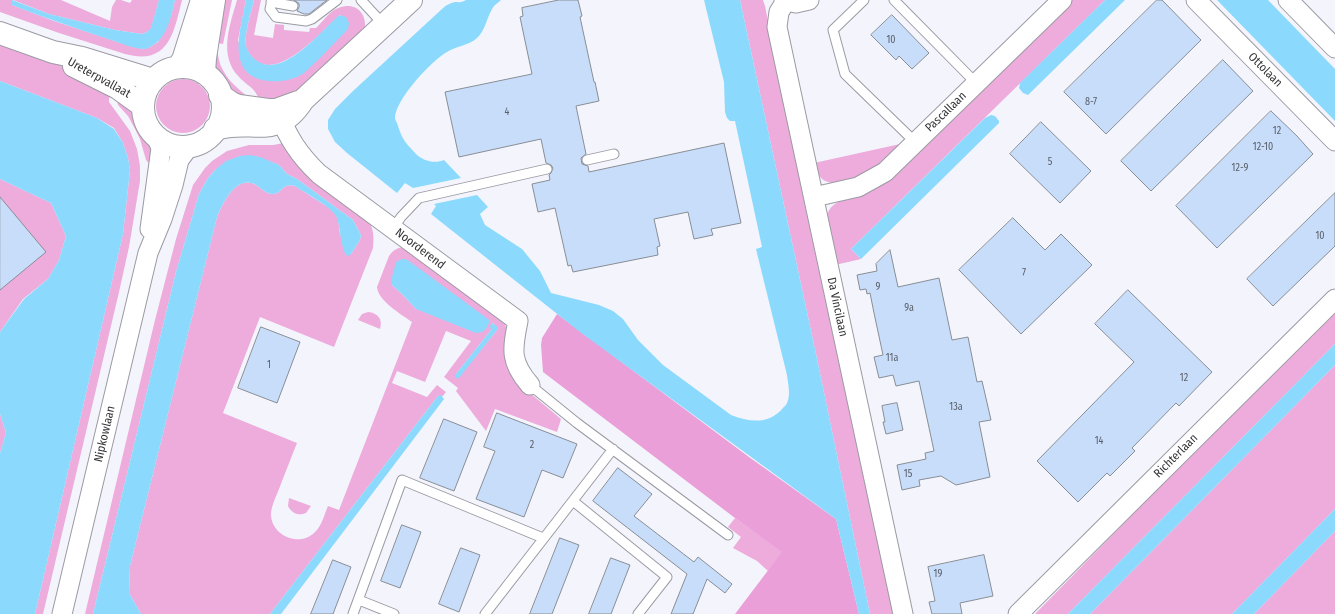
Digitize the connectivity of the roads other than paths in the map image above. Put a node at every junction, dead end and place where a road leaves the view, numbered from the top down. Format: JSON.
{"nodes":[{"id":1,"x":202,"y":0,"type":"edge"},
{"id":2,"x":214,"y":0,"type":"edge"},
{"id":3,"x":337,"y":0,"type":"edge"},
{"id":4,"x":361,"y":0,"type":"edge"},
{"id":5,"x":411,"y":0,"type":"edge"},
{"id":6,"x":810,"y":0,"type":"edge"},
{"id":7,"x":864,"y":0,"type":"edge"},
{"id":8,"x":894,"y":0,"type":"edge"},
{"id":9,"x":1062,"y":0,"type":"edge"},
{"id":10,"x":1196,"y":0,"type":"edge"},
{"id":11,"x":1288,"y":0,"type":"edge"},
{"id":12,"x":271,"y":1,"type":"edge"},
{"id":13,"x":785,"y":1,"type":"edge"},
{"id":14,"x":293,"y":6,"type":"dead end"},
{"id":15,"x":384,"y":25,"type":"junction"},
{"id":16,"x":0,"y":33,"type":"edge"},
{"id":17,"x":1335,"y":48,"type":"edge"},
{"id":18,"x":53,"y":52,"type":"junction"},
{"id":19,"x":178,"y":67,"type":"junction"},
{"id":20,"x":204,"y":73,"type":"junction"},
{"id":21,"x":153,"y":80,"type":"junction"},
{"id":22,"x":976,"y":83,"type":"junction"},
{"id":23,"x":220,"y":95,"type":"junction"},
{"id":24,"x":143,"y":106,"type":"junction"},
{"id":25,"x":279,"y":116,"type":"junction"},
{"id":26,"x":215,"y":129,"type":"junction"},
{"id":27,"x":157,"y":138,"type":"junction"},
{"id":28,"x":1335,"y":141,"type":"edge"},
{"id":29,"x":916,"y":142,"type":"junction"},
{"id":30,"x":190,"y":145,"type":"junction"},
{"id":31,"x":614,"y":154,"type":"dead end"},
{"id":32,"x":587,"y":160,"type":"dead end"},
{"id":33,"x":547,"y":169,"type":"dead end"},
{"id":34,"x":814,"y":197,"type":"junction"},
{"id":35,"x":393,"y":229,"type":"junction"},
{"id":36,"x":148,"y":253,"type":"junction"},
{"id":37,"x":1335,"y":299,"type":"edge"},
{"id":38,"x":530,"y":385,"type":"joint"},
{"id":39,"x":613,"y":449,"type":"junction"},
{"id":40,"x":573,"y":501,"type":"junction"},
{"id":41,"x":728,"y":535,"type":"dead end"},
{"id":42,"x":543,"y":538,"type":"junction"},
{"id":43,"x":359,"y":600,"type":"junction"},
{"id":44,"x":62,"y":614,"type":"edge"},
{"id":45,"x":353,"y":614,"type":"edge"},
{"id":46,"x":394,"y":614,"type":"edge"},
{"id":47,"x":486,"y":614,"type":"edge"},
{"id":48,"x":638,"y":614,"type":"edge"},
{"id":49,"x":903,"y":614,"type":"edge"},
{"id":50,"x":1018,"y":614,"type":"edge"}],
"edges":[{"from":1,"to":19,"type":"street"},
{"from":2,"to":20,"type":"street"},
{"from":3,"to":12,"type":"lane"},
{"from":4,"to":15,"type":"lane"},
{"from":5,"to":15,"type":"street"},
{"from":6,"to":13,"type":"street","name":"Da Vincilaan"},
{"from":7,"to":29,"type":"lane"},
{"from":8,"to":22,"type":"lane"},
{"from":9,"to":22,"type":"street","name":"Pascallaan"},
{"from":10,"to":28,"type":"street","name":"Ottolaan"},
{"from":11,"to":17,"type":"street"},
{"from":12,"to":14,"type":"lane"},
{"from":13,"to":34,"type":"street","name":"Da Vincilaan"},
{"from":15,"to":25,"type":"street"},
{"from":16,"to":18,"type":"street","name":"Ureterpvallaat"},
{"from":18,"to":21,"type":"street","name":"Ureterpvallaat"},
{"from":18,"to":24,"type":"street","name":"Ureterpvallaat"},
{"from":19,"to":20,"type":"street"},
{"from":19,"to":21,"type":"street"},
{"from":20,"to":23,"type":"street"},
{"from":21,"to":24,"type":"street"},
{"from":22,"to":29,"type":"street","name":"Pascallaan"},
{"from":23,"to":25,"type":"street"},
{"from":23,"to":26,"type":"street"},
{"from":24,"to":27,"type":"street"},
{"from":25,"to":26,"type":"street"},
{"from":25,"to":35,"type":"street","name":"Noorderend"},
{"from":26,"to":30,"type":"street"},
{"from":27,"to":30,"type":"street"},
{"from":27,"to":36,"type":"street","name":"Nipkowlaan"},
{"from":29,"to":34,"type":"street","name":"Pascallaan"},
{"from":30,"to":36,"type":"street","name":"Nipkowlaan"},
{"from":31,"to":32,"type":"lane"},
{"from":33,"to":35,"type":"lane"},
{"from":34,"to":49,"type":"street","name":"Da Vincilaan"},
{"from":35,"to":38,"type":"street","name":"Noorderend"},
{"from":36,"to":44,"type":"street","name":"Nipkowlaan"},
{"from":37,"to":50,"type":"street","name":"Richterlaan"},
{"from":38,"to":39,"type":"lane"},
{"from":39,"to":40,"type":"lane"},
{"from":39,"to":41,"type":"lane"},
{"from":40,"to":42,"type":"lane"},
{"from":40,"to":48,"type":"lane"},
{"from":42,"to":43,"type":"lane"},
{"from":42,"to":47,"type":"lane"},
{"from":43,"to":45,"type":"lane"},
{"from":43,"to":46,"type":"lane"}]}
